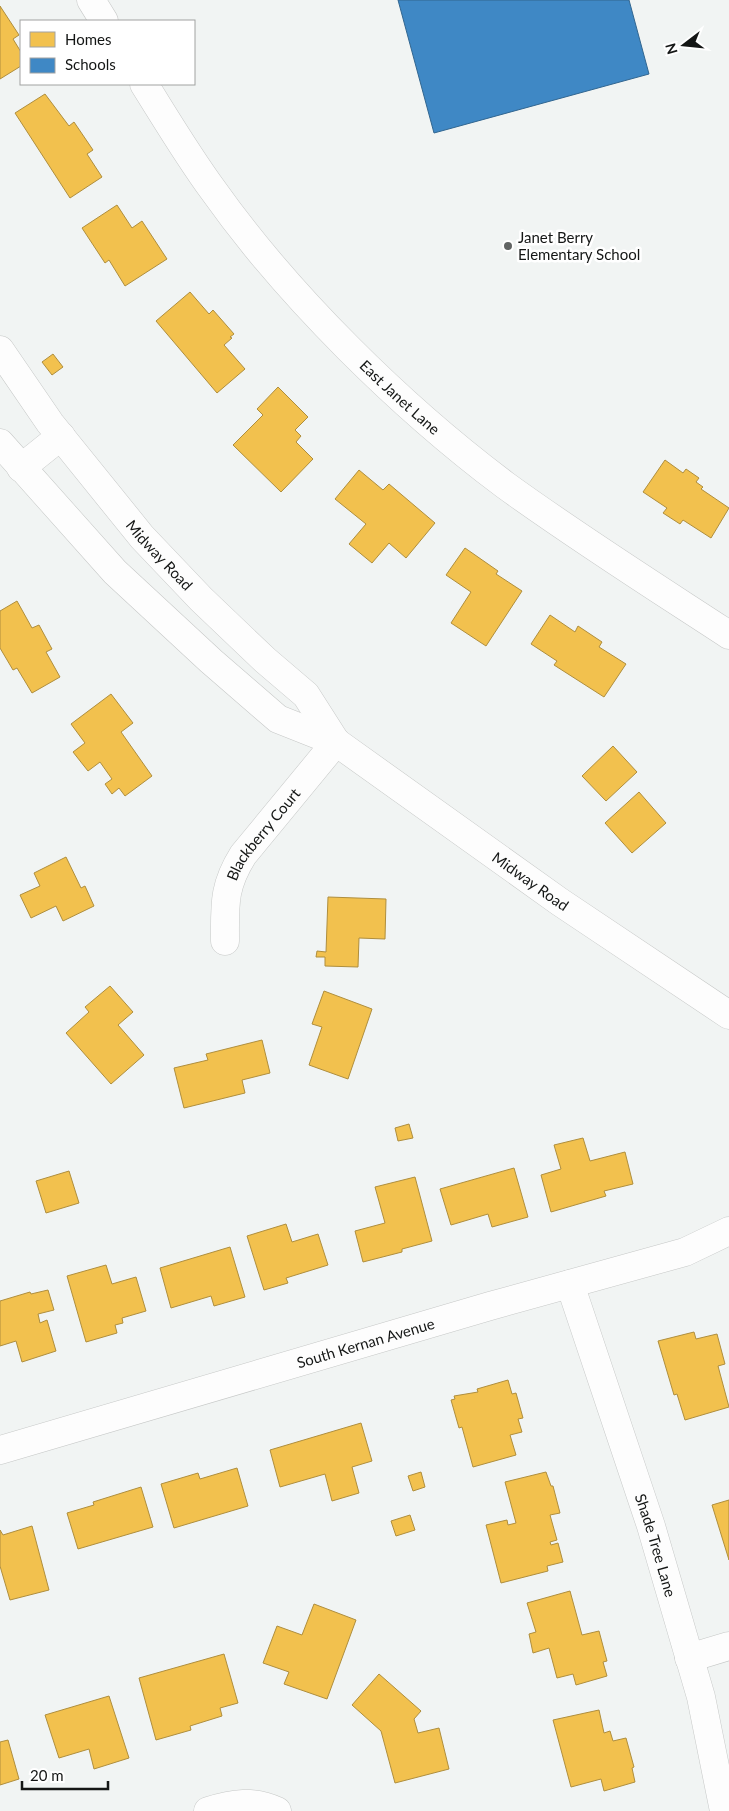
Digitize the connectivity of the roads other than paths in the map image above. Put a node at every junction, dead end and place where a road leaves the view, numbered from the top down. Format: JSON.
{"nodes":[{"id":1,"x":91,"y":0,"type":"edge"},
{"id":2,"x":103,"y":20,"type":"edge"},
{"id":3,"x":145,"y":85,"type":"edge"},
{"id":4,"x":0,"y":350,"type":"edge"},
{"id":5,"x":61,"y":436,"type":"junction"},
{"id":6,"x":0,"y":443,"type":"edge"},
{"id":7,"x":21,"y":468,"type":"junction"},
{"id":8,"x":729,"y":635,"type":"edge"},
{"id":9,"x":336,"y":742,"type":"junction"},
{"id":10,"x":225,"y":941,"type":"dead end"},
{"id":11,"x":729,"y":1015,"type":"edge"},
{"id":12,"x":729,"y":1231,"type":"edge"},
{"id":13,"x":570,"y":1284,"type":"junction"},
{"id":14,"x":0,"y":1450,"type":"edge"},
{"id":15,"x":729,"y":1646,"type":"edge"},
{"id":16,"x":689,"y":1658,"type":"junction"},
{"id":17,"x":208,"y":1811,"type":"edge"},
{"id":18,"x":277,"y":1811,"type":"edge"},
{"id":19,"x":724,"y":1811,"type":"edge"}],
"edges":[{"from":1,"to":2,"type":"street"},
{"from":3,"to":8,"type":"street","name":"East Janet Lane"},
{"from":4,"to":5,"type":"street","name":"Midway Road"},
{"from":5,"to":7,"type":"street"},
{"from":5,"to":9,"type":"street","name":"Midway Road"},
{"from":6,"to":7,"type":"street","name":"Midway Road"},
{"from":7,"to":9,"type":"street","name":"Midway Road"},
{"from":9,"to":10,"type":"street","name":"Blackberry Court"},
{"from":9,"to":11,"type":"street","name":"Midway Road"},
{"from":12,"to":13,"type":"street","name":"South Kernan Avenue"},
{"from":13,"to":14,"type":"street","name":"South Kernan Avenue"},
{"from":13,"to":16,"type":"street","name":"Shade Tree Lane"},
{"from":15,"to":16,"type":"street"},
{"from":16,"to":19,"type":"street","name":"Shade Tree Lane"},
{"from":17,"to":18,"type":"street"}]}
